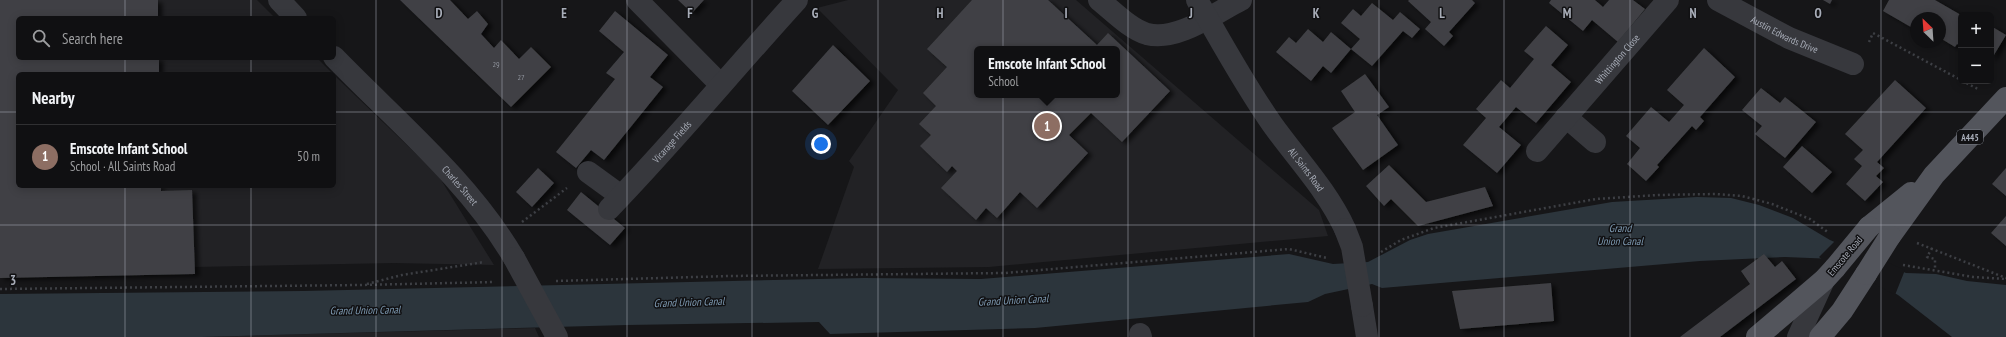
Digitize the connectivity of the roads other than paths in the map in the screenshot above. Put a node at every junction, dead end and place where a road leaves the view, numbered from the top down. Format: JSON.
{"nodes":[{"id":1,"x":279,"y":0,"type":"edge"},
{"id":2,"x":637,"y":0,"type":"edge"},
{"id":3,"x":797,"y":0,"type":"edge"},
{"id":4,"x":1100,"y":0,"type":"edge"},
{"id":5,"x":1241,"y":0,"type":"edge"},
{"id":6,"x":1668,"y":0,"type":"edge"},
{"id":7,"x":1718,"y":0,"type":"edge"},
{"id":8,"x":1202,"y":9,"type":"edge"},
{"id":9,"x":294,"y":16,"type":"edge"},
{"id":10,"x":336,"y":59,"type":"edge"},
{"id":11,"x":1853,"y":64,"type":"road end"},
{"id":12,"x":720,"y":84,"type":"junction"},
{"id":13,"x":2006,"y":98,"type":"edge"},
{"id":14,"x":1566,"y":117,"type":"junction"},
{"id":15,"x":1595,"y":142,"type":"dead end"},
{"id":16,"x":1537,"y":151,"type":"dead end"},
{"id":17,"x":588,"y":172,"type":"road end"},
{"id":18,"x":1934,"y":175,"type":"junction"},
{"id":19,"x":1829,"y":274,"type":"junction"},
{"id":20,"x":1827,"y":334,"type":"edge"},
{"id":21,"x":557,"y":337,"type":"edge"},
{"id":22,"x":1367,"y":337,"type":"edge"},
{"id":23,"x":1757,"y":337,"type":"edge"},
{"id":24,"x":1798,"y":337,"type":"edge"},
{"id":25,"x":1801,"y":337,"type":"edge"}],
"edges":[{"from":1,"to":9,"type":"street"},
{"from":2,"to":12,"type":"street"},
{"from":3,"to":12,"type":"street","name":"Vicarage Fields"},
{"from":4,"to":8,"type":"street"},
{"from":5,"to":8,"type":"street"},
{"from":6,"to":14,"type":"street","name":"Whittington Close"},
{"from":7,"to":11,"type":"street","name":"Austin Edwards Drive"},
{"from":8,"to":22,"type":"street","name":"All Saints Road","bridge":true},
{"from":10,"to":21,"type":"street","name":"Charles Street","bridge":true},
{"from":12,"to":17,"type":"street","name":"Vicarage Fields"},
{"from":13,"to":18,"type":"main road","name":"Emscote Road","number":"A445"},
{"from":14,"to":15,"type":"street"},
{"from":14,"to":16,"type":"street","name":"Whittington Close"},
{"from":18,"to":19,"type":"main road","name":"Emscote Road","number":"A445","bridge":true},
{"from":18,"to":20,"type":"main road","name":"Emscote Road","number":"A445","bridge":true},
{"from":19,"to":23,"type":"main road","name":"Emscote Road","number":"A445"},
{"from":19,"to":24,"type":"street"},
{"from":20,"to":25,"type":"street"}]}
